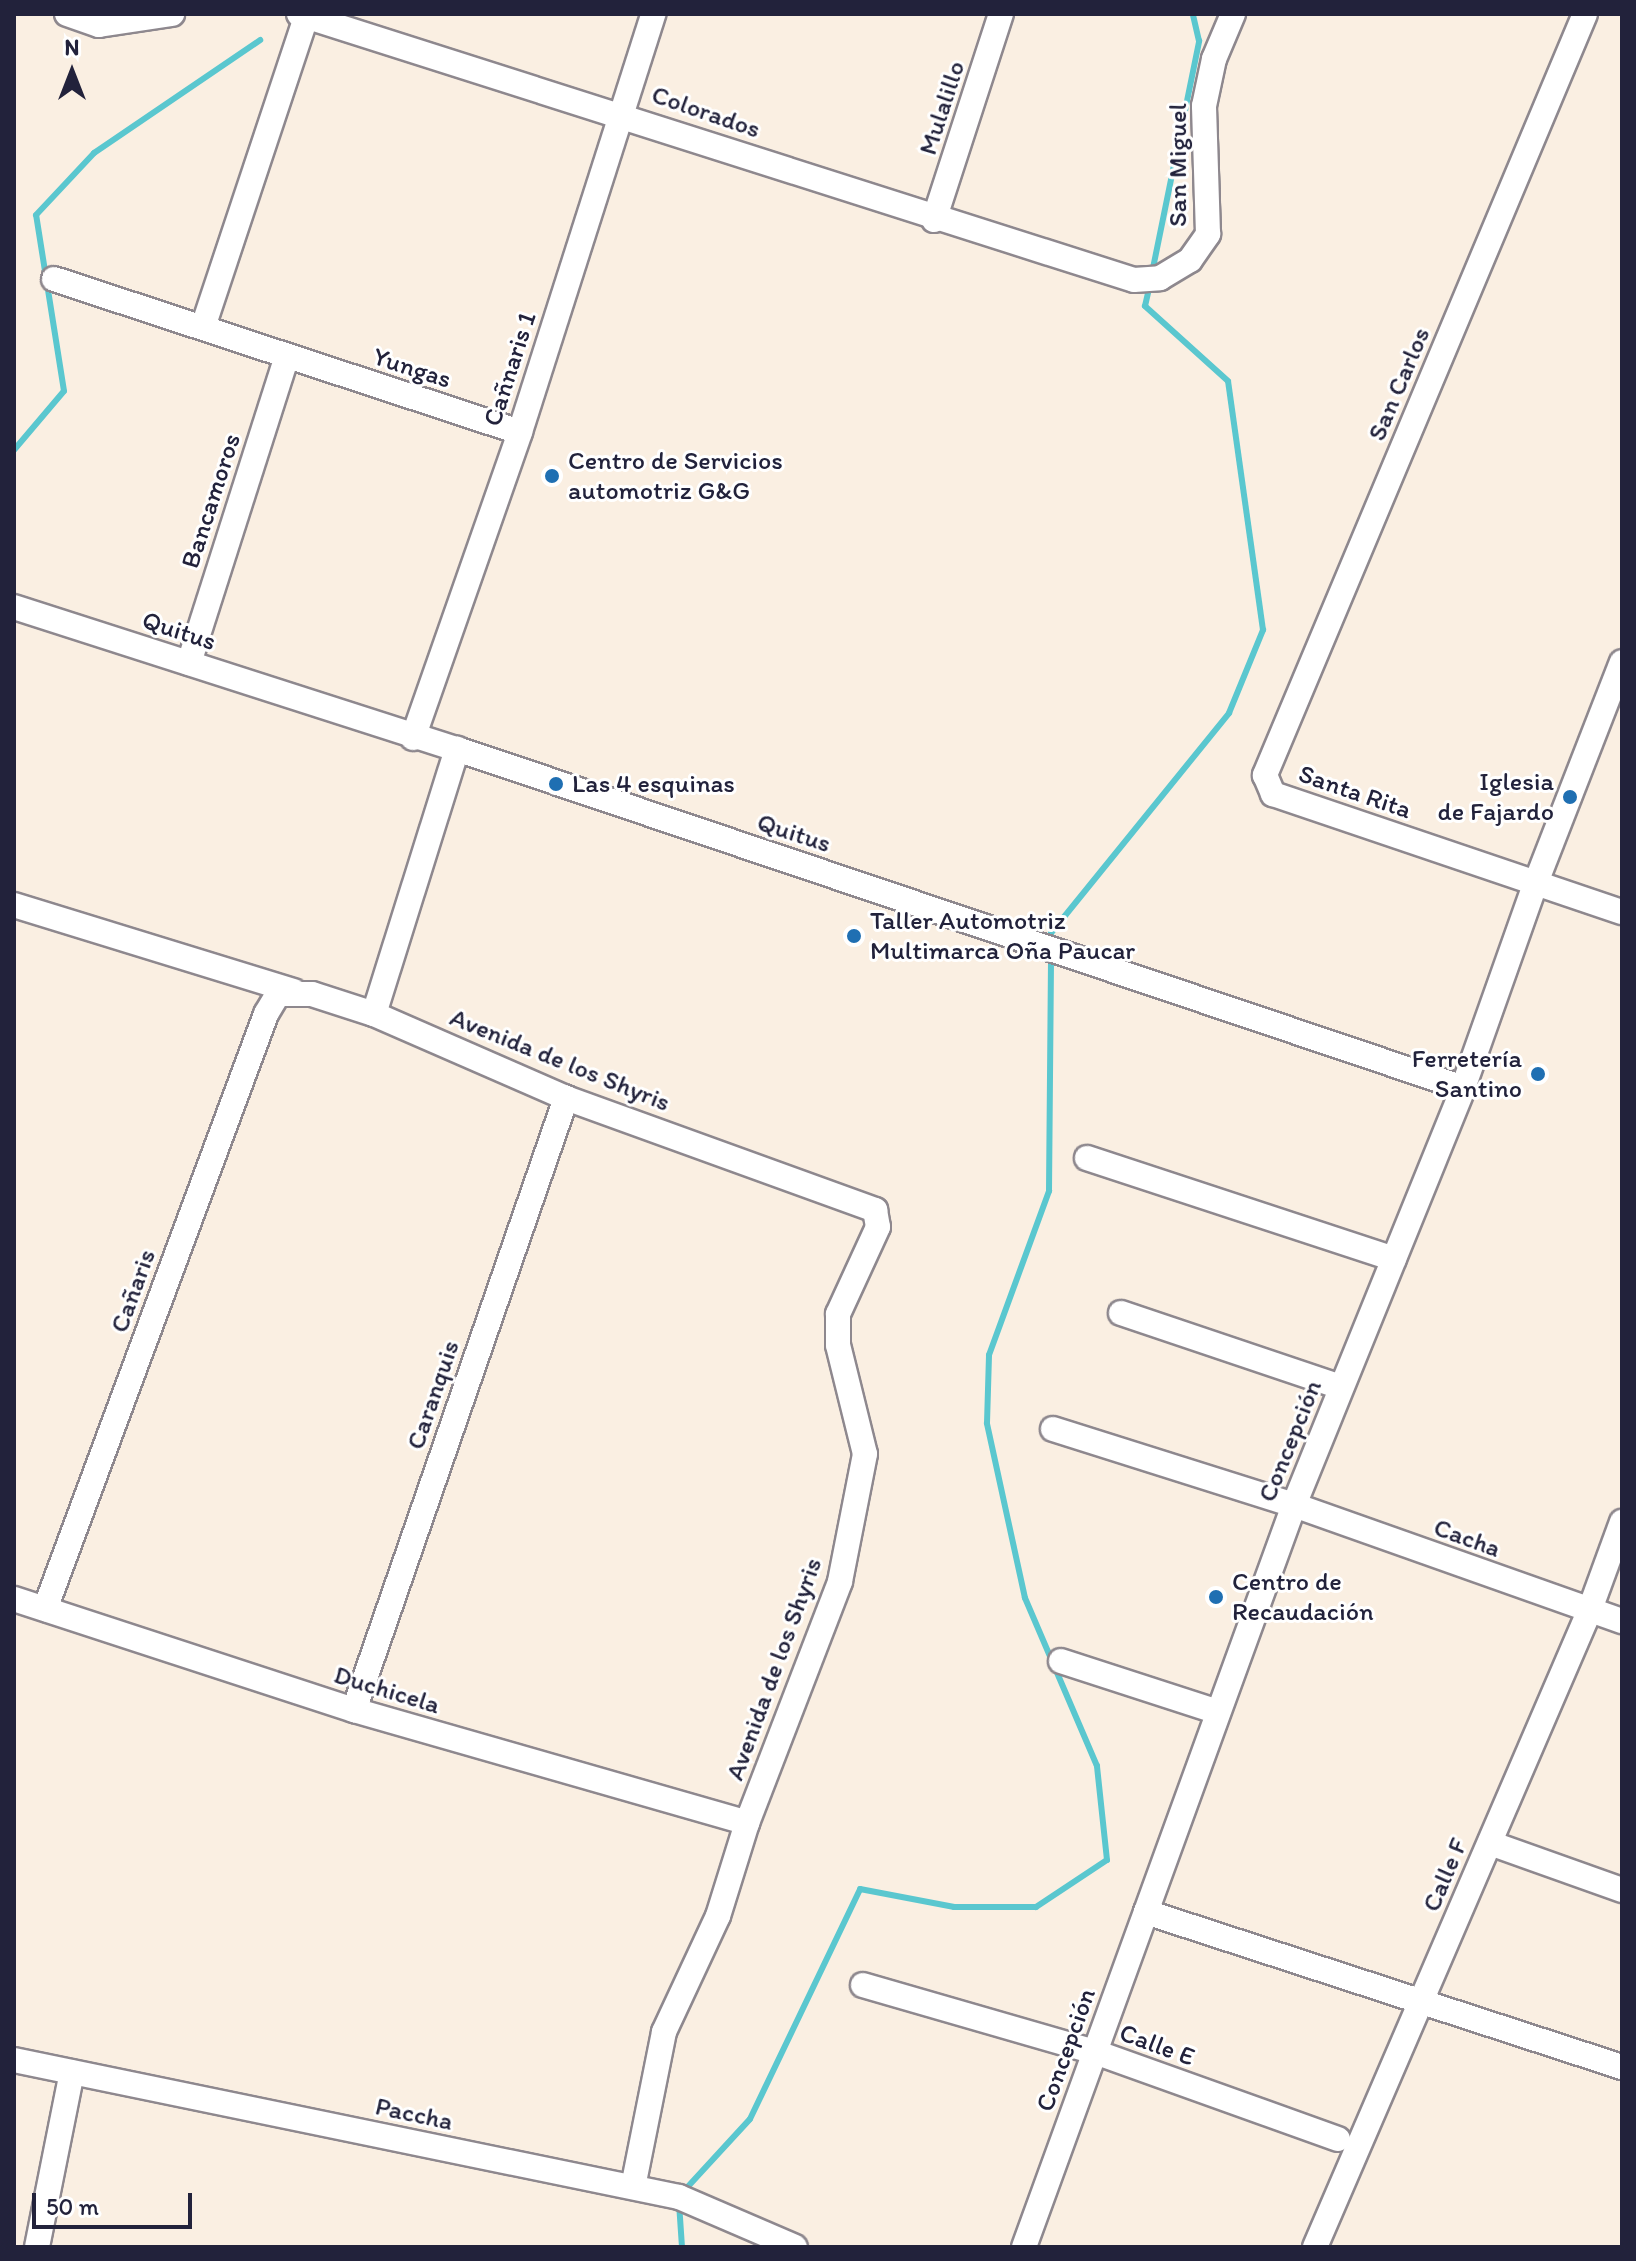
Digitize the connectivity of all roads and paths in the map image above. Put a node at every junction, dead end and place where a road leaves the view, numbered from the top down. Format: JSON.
{"nodes":[{"id":1,"x":67,"y":14,"type":"edge"},
{"id":2,"x":172,"y":14,"type":"edge"},
{"id":3,"x":653,"y":14,"type":"edge"},
{"id":4,"x":1001,"y":14,"type":"edge"},
{"id":5,"x":1233,"y":14,"type":"edge"},
{"id":6,"x":1585,"y":14,"type":"edge"},
{"id":7,"x":302,"y":15,"type":"edge"},
{"id":8,"x":621,"y":113,"type":"junction"},
{"id":9,"x":934,"y":220,"type":"junction"},
{"id":10,"x":1093,"y":270,"type":"joint"},
{"id":11,"x":54,"y":279,"type":"dead end"},
{"id":12,"x":203,"y":327,"type":"junction"},
{"id":13,"x":287,"y":356,"type":"junction"},
{"id":14,"x":520,"y":432,"type":"junction"},
{"id":15,"x":14,"y":607,"type":"edge"},
{"id":16,"x":1622,"y":662,"type":"edge"},
{"id":17,"x":189,"y":663,"type":"junction"},
{"id":18,"x":413,"y":738,"type":"junction"},
{"id":19,"x":457,"y":749,"type":"junction"},
{"id":20,"x":1265,"y":775,"type":"joint"},
{"id":21,"x":1535,"y":885,"type":"junction"},
{"id":22,"x":14,"y":905,"type":"edge"},
{"id":23,"x":1622,"y":912,"type":"edge"},
{"id":24,"x":286,"y":992,"type":"junction"},
{"id":25,"x":374,"y":1014,"type":"junction"},
{"id":26,"x":1463,"y":1088,"type":"junction"},
{"id":27,"x":566,"y":1098,"type":"junction"},
{"id":28,"x":1087,"y":1158,"type":"dead end"},
{"id":29,"x":1394,"y":1259,"type":"junction"},
{"id":30,"x":1121,"y":1313,"type":"dead end"},
{"id":31,"x":1341,"y":1387,"type":"junction"},
{"id":32,"x":1053,"y":1429,"type":"dead end"},
{"id":33,"x":1294,"y":1505,"type":"junction"},
{"id":34,"x":1622,"y":1522,"type":"edge"},
{"id":35,"x":14,"y":1599,"type":"edge"},
{"id":36,"x":45,"y":1609,"type":"junction"},
{"id":37,"x":1589,"y":1612,"type":"junction"},
{"id":38,"x":1622,"y":1621,"type":"edge"},
{"id":39,"x":1061,"y":1661,"type":"dead end"},
{"id":40,"x":354,"y":1710,"type":"junction"},
{"id":41,"x":1218,"y":1712,"type":"junction"},
{"id":42,"x":747,"y":1823,"type":"junction"},
{"id":43,"x":1490,"y":1843,"type":"junction"},
{"id":44,"x":1622,"y":1890,"type":"edge"},
{"id":45,"x":1146,"y":1912,"type":"junction"},
{"id":46,"x":863,"y":1985,"type":"dead end"},
{"id":47,"x":1422,"y":2000,"type":"junction"},
{"id":48,"x":1095,"y":2052,"type":"junction"},
{"id":49,"x":14,"y":2060,"type":"edge"},
{"id":50,"x":1622,"y":2067,"type":"edge"},
{"id":51,"x":72,"y":2072,"type":"junction"},
{"id":52,"x":1338,"y":2139,"type":"dead end"},
{"id":53,"x":633,"y":2187,"type":"junction"},
{"id":54,"x":37,"y":2247,"type":"edge"},
{"id":55,"x":795,"y":2247,"type":"edge"},
{"id":56,"x":1024,"y":2247,"type":"edge"},
{"id":57,"x":1315,"y":2247,"type":"edge"}],
"edges":[{"from":1,"to":2,"type":"street"},
{"from":3,"to":8,"type":"street","name":"Cañnaris 1"},
{"from":4,"to":9,"type":"street","name":"Mulalillo"},
{"from":5,"to":10,"type":"street","name":"San Miguel"},
{"from":6,"to":20,"type":"street","name":"San Carlos"},
{"from":7,"to":8,"type":"street","name":"Colorados"},
{"from":7,"to":12,"type":"street"},
{"from":8,"to":9,"type":"street","name":"Colorados"},
{"from":8,"to":14,"type":"street","name":"Cañnaris 1"},
{"from":9,"to":10,"type":"street","name":"Colorados"},
{"from":11,"to":12,"type":"street","name":"Yungas"},
{"from":12,"to":13,"type":"street","name":"Yungas"},
{"from":13,"to":14,"type":"street","name":"Yungas"},
{"from":13,"to":17,"type":"street","name":"Bancamoros"},
{"from":14,"to":18,"type":"street","name":"Cañnaris 1"},
{"from":15,"to":17,"type":"street","name":"Quitus"},
{"from":16,"to":21,"type":"street","name":"Concepción"},
{"from":17,"to":18,"type":"street","name":"Quitus"},
{"from":18,"to":19,"type":"street","name":"Quitus"},
{"from":19,"to":25,"type":"street"},
{"from":19,"to":26,"type":"street","name":"Quitus"},
{"from":20,"to":21,"type":"street","name":"Santa Rita"},
{"from":21,"to":23,"type":"street","name":"Santa Rita"},
{"from":21,"to":26,"type":"street","name":"Concepción"},
{"from":22,"to":24,"type":"street","name":"Avenida de los Shyris"},
{"from":24,"to":25,"type":"street","name":"Avenida de los Shyris"},
{"from":24,"to":36,"type":"street","name":"Cañaris"},
{"from":25,"to":27,"type":"street","name":"Avenida de los Shyris"},
{"from":26,"to":29,"type":"street","name":"Concepción"},
{"from":27,"to":40,"type":"street","name":"Caranquis"},
{"from":27,"to":42,"type":"street","name":"Avenida de los Shyris"},
{"from":28,"to":29,"type":"street"},
{"from":29,"to":31,"type":"street","name":"Concepción"},
{"from":30,"to":31,"type":"street"},
{"from":31,"to":33,"type":"street","name":"Concepción"},
{"from":32,"to":33,"type":"street","name":"Cacha"},
{"from":33,"to":37,"type":"street","name":"Cacha"},
{"from":33,"to":41,"type":"street","name":"Concepción"},
{"from":34,"to":37,"type":"street","name":"Calle F"},
{"from":35,"to":36,"type":"street","name":"Duchicela"},
{"from":36,"to":40,"type":"street","name":"Duchicela"},
{"from":37,"to":38,"type":"street","name":"Cacha"},
{"from":37,"to":43,"type":"street","name":"Calle F"},
{"from":39,"to":41,"type":"street"},
{"from":40,"to":42,"type":"street","name":"Duchicela"},
{"from":41,"to":45,"type":"street","name":"Concepción"},
{"from":42,"to":53,"type":"street","name":"Avenida de los Shyris"},
{"from":43,"to":44,"type":"street"},
{"from":43,"to":47,"type":"street","name":"Calle F"},
{"from":45,"to":47,"type":"street"},
{"from":45,"to":48,"type":"street","name":"Concepción"},
{"from":46,"to":48,"type":"street","name":"Calle E"},
{"from":47,"to":50,"type":"street"},
{"from":47,"to":57,"type":"street","name":"Calle F"},
{"from":48,"to":52,"type":"street","name":"Calle E"},
{"from":48,"to":56,"type":"street","name":"Concepción"},
{"from":49,"to":51,"type":"street","name":"Paccha"},
{"from":51,"to":53,"type":"street","name":"Paccha"},
{"from":51,"to":54,"type":"street"},
{"from":53,"to":55,"type":"street","name":"Paccha"}]}
